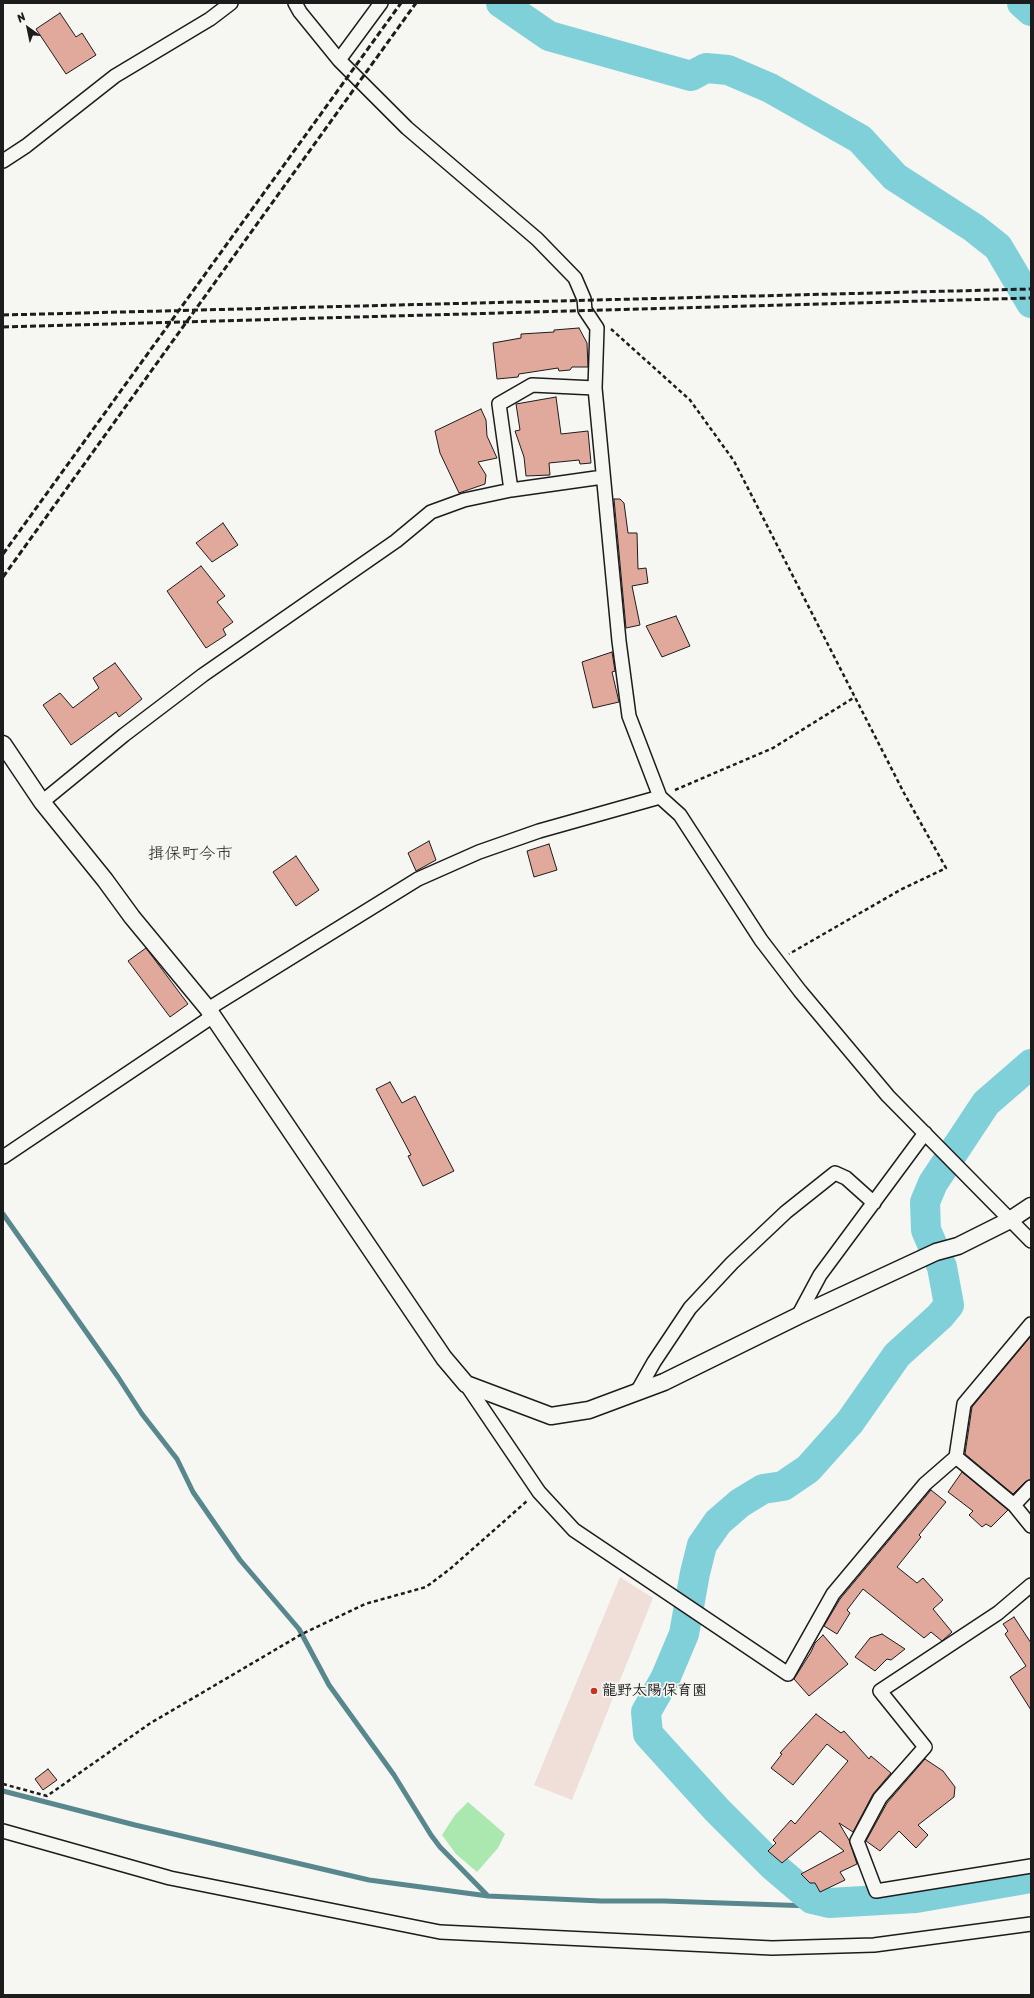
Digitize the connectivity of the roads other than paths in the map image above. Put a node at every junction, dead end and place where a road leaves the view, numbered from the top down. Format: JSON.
{"nodes":[{"id":1,"x":231,"y":3,"type":"edge"},
{"id":2,"x":295,"y":3,"type":"edge"},
{"id":3,"x":381,"y":3,"type":"edge"},
{"id":4,"x":339,"y":60,"type":"junction"},
{"id":5,"x":3,"y":161,"type":"edge"},
{"id":6,"x":595,"y":388,"type":"junction"},
{"id":7,"x":603,"y":477,"type":"junction"},
{"id":8,"x":511,"y":490,"type":"junction"},
{"id":9,"x":3,"y":744,"type":"edge"},
{"id":10,"x":660,"y":797,"type":"junction"},
{"id":11,"x":42,"y":802,"type":"junction"},
{"id":12,"x":211,"y":1012,"type":"junction"},
{"id":13,"x":925,"y":1133,"type":"junction"},
{"id":14,"x":3,"y":1156,"type":"edge"},
{"id":15,"x":874,"y":1202,"type":"junction"},
{"id":16,"x":1031,"y":1206,"type":"edge"},
{"id":17,"x":1010,"y":1220,"type":"junction"},
{"id":18,"x":1031,"y":1241,"type":"edge"},
{"id":19,"x":798,"y":1316,"type":"junction"},
{"id":20,"x":1031,"y":1324,"type":"edge"},
{"id":21,"x":466,"y":1384,"type":"junction"},
{"id":22,"x":637,"y":1392,"type":"junction"},
{"id":23,"x":956,"y":1457,"type":"junction"},
{"id":24,"x":1031,"y":1487,"type":"edge"},
{"id":25,"x":1014,"y":1505,"type":"junction"},
{"id":26,"x":1031,"y":1526,"type":"edge"},
{"id":27,"x":1031,"y":1585,"type":"edge"},
{"id":28,"x":3,"y":1831,"type":"edge"},
{"id":29,"x":1031,"y":1866,"type":"edge"},
{"id":30,"x":1031,"y":1924,"type":"edge"}],
"edges":[{"from":1,"to":5,"type":"street"},
{"from":2,"to":4,"type":"street"},
{"from":3,"to":4,"type":"street"},
{"from":4,"to":6,"type":"street"},
{"from":6,"to":7,"type":"street"},
{"from":6,"to":8,"type":"street"},
{"from":7,"to":8,"type":"street"},
{"from":7,"to":10,"type":"street"},
{"from":8,"to":11,"type":"street"},
{"from":9,"to":11,"type":"street"},
{"from":10,"to":12,"type":"street"},
{"from":10,"to":13,"type":"street"},
{"from":11,"to":12,"type":"street"},
{"from":12,"to":14,"type":"street"},
{"from":12,"to":21,"type":"street"},
{"from":13,"to":15,"type":"street"},
{"from":13,"to":17,"type":"street"},
{"from":15,"to":19,"type":"street"},
{"from":15,"to":22,"type":"street"},
{"from":16,"to":17,"type":"street"},
{"from":17,"to":18,"type":"street"},
{"from":17,"to":19,"type":"street"},
{"from":19,"to":22,"type":"street"},
{"from":20,"to":23,"type":"street"},
{"from":21,"to":22,"type":"street"},
{"from":21,"to":23,"type":"street"},
{"from":23,"to":25,"type":"street"},
{"from":24,"to":25,"type":"street"},
{"from":25,"to":26,"type":"street"},
{"from":27,"to":29,"type":"street"},
{"from":28,"to":30,"type":"street"}]}
